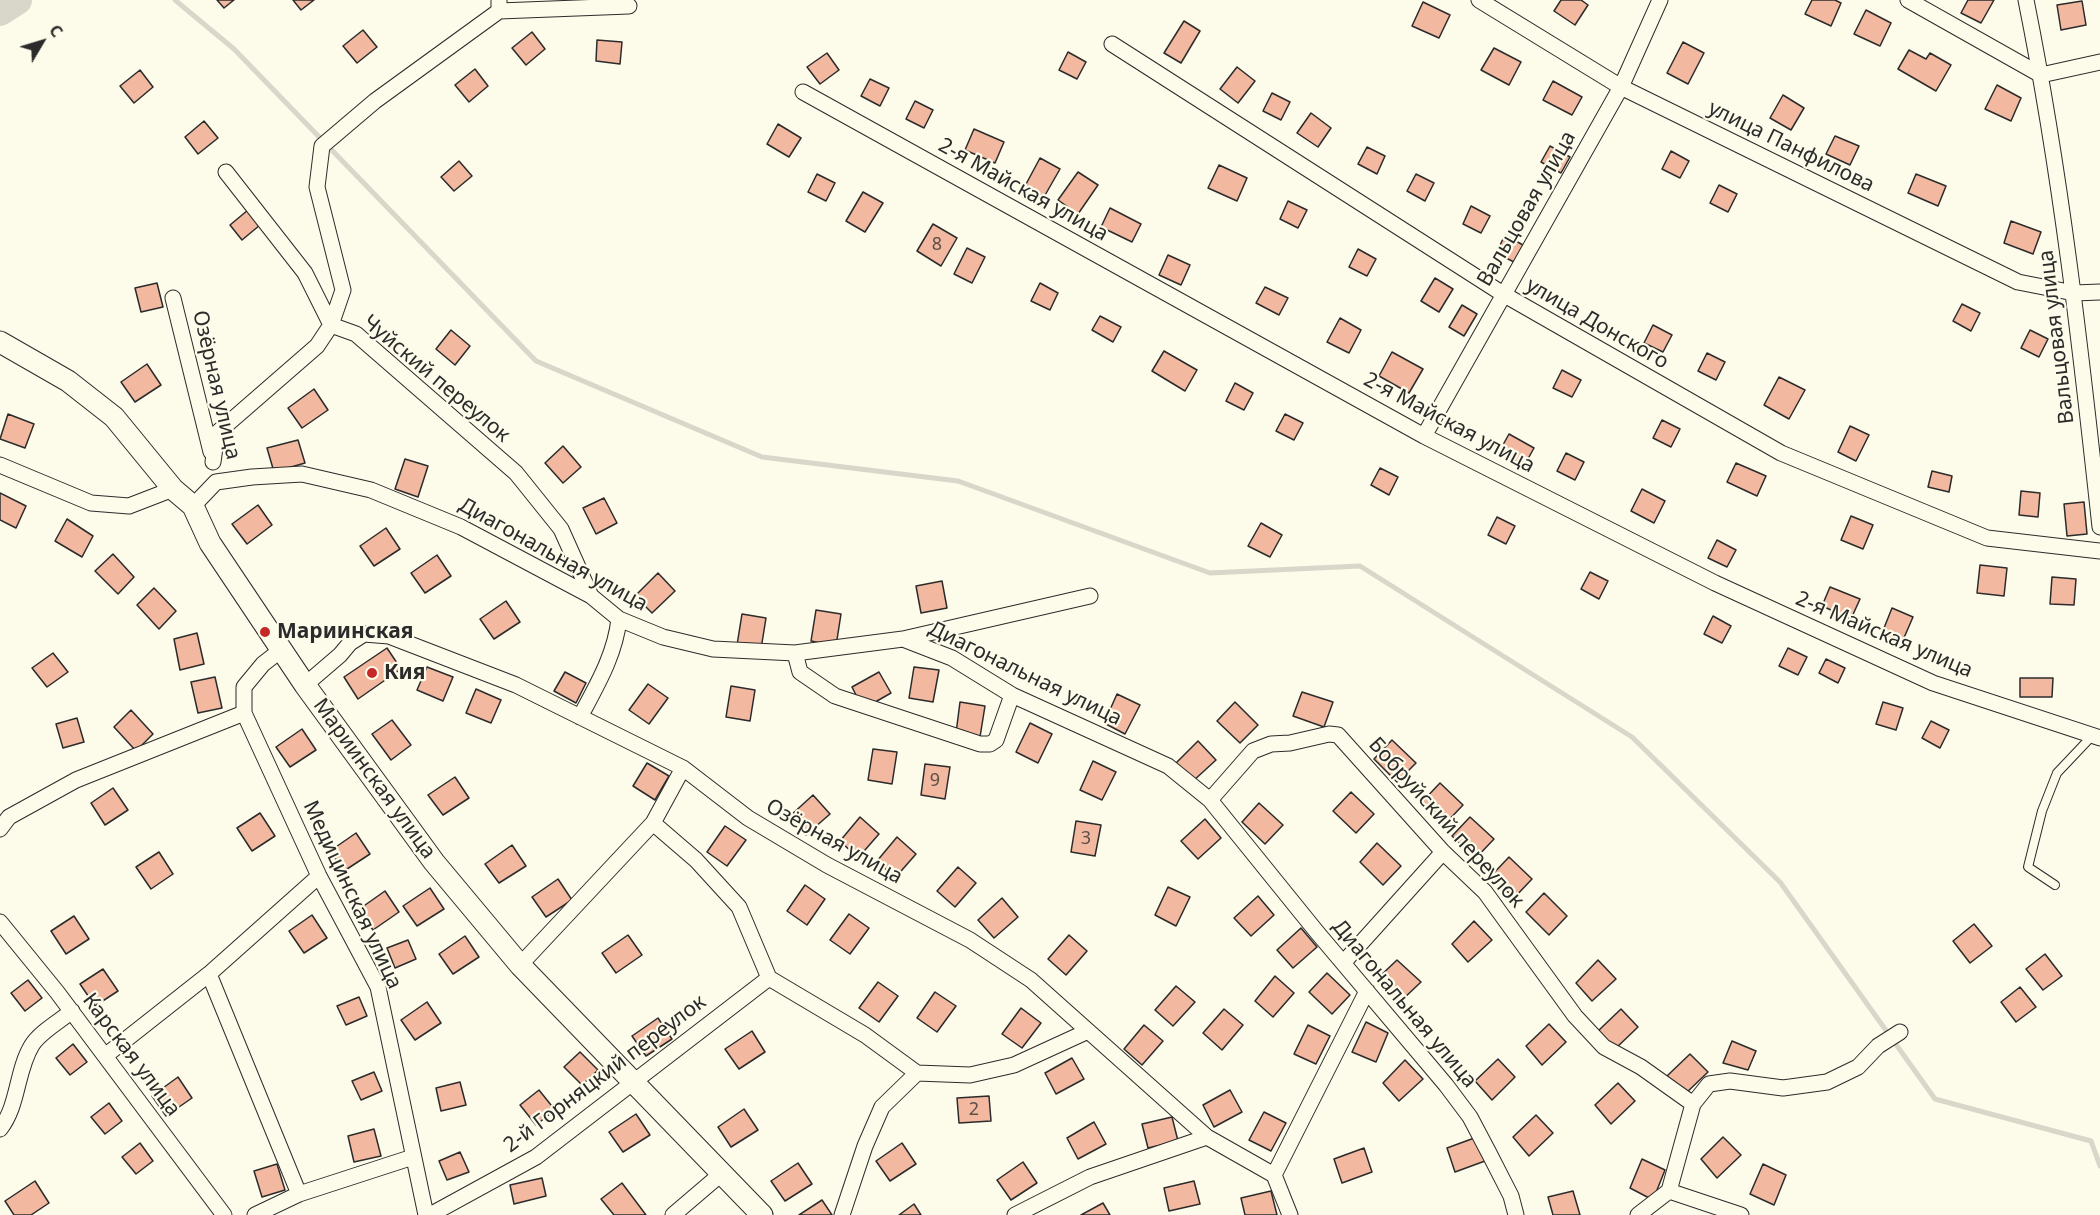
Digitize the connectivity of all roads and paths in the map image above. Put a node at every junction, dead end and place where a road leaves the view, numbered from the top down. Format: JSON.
{"nodes":[{"id":1,"x":1479,"y":0,"type":"edge"},
{"id":2,"x":1660,"y":0,"type":"edge"},
{"id":3,"x":1908,"y":0,"type":"edge"},
{"id":4,"x":2026,"y":0,"type":"edge"},
{"id":5,"x":499,"y":6,"type":"edge"},
{"id":6,"x":629,"y":6,"type":"dead end"},
{"id":7,"x":1112,"y":44,"type":"dead end"},
{"id":8,"x":2100,"y":62,"type":"edge"},
{"id":9,"x":2041,"y":75,"type":"junction"},
{"id":10,"x":1621,"y":87,"type":"junction"},
{"id":11,"x":802,"y":92,"type":"dead end"},
{"id":12,"x":226,"y":172,"type":"dead end"},
{"id":13,"x":2074,"y":292,"type":"junction"},
{"id":14,"x":2100,"y":292,"type":"edge"},
{"id":15,"x":1503,"y":294,"type":"junction"},
{"id":16,"x":173,"y":298,"type":"dead end"},
{"id":17,"x":331,"y":325,"type":"junction"},
{"id":18,"x":0,"y":342,"type":"edge"},
{"id":19,"x":1424,"y":436,"type":"junction"},
{"id":20,"x":213,"y":462,"type":"junction"},
{"id":21,"x":0,"y":465,"type":"edge"},
{"id":22,"x":216,"y":482,"type":"junction"},
{"id":23,"x":173,"y":489,"type":"junction"},
{"id":24,"x":193,"y":506,"type":"junction"},
{"id":25,"x":2100,"y":527,"type":"edge"},
{"id":26,"x":2100,"y":551,"type":"edge"},
{"id":27,"x":591,"y":596,"type":"junction"},
{"id":28,"x":1090,"y":596,"type":"dead end"},
{"id":29,"x":619,"y":619,"type":"junction"},
{"id":30,"x":903,"y":639,"type":"junction"},
{"id":31,"x":281,"y":650,"type":"junction"},
{"id":32,"x":795,"y":653,"type":"junction"},
{"id":33,"x":305,"y":685,"type":"junction"},
{"id":34,"x":1012,"y":695,"type":"junction"},
{"id":35,"x":244,"y":713,"type":"junction"},
{"id":36,"x":580,"y":717,"type":"junction"},
{"id":37,"x":2096,"y":737,"type":"edge"},
{"id":38,"x":683,"y":768,"type":"junction"},
{"id":39,"x":1210,"y":800,"type":"junction"},
{"id":40,"x":3,"y":817,"type":"edge"},
{"id":41,"x":653,"y":823,"type":"junction"},
{"id":42,"x":1443,"y":852,"type":"junction"},
{"id":43,"x":319,"y":876,"type":"junction"},
{"id":44,"x":2055,"y":885,"type":"dead end"},
{"id":45,"x":0,"y":922,"type":"edge"},
{"id":46,"x":1344,"y":962,"type":"junction"},
{"id":47,"x":520,"y":965,"type":"junction"},
{"id":48,"x":209,"y":974,"type":"junction"},
{"id":49,"x":769,"y":978,"type":"junction"},
{"id":50,"x":1367,"y":991,"type":"junction"},
{"id":51,"x":72,"y":1011,"type":"junction"},
{"id":52,"x":1086,"y":1032,"type":"junction"},
{"id":53,"x":1900,"y":1032,"type":"dead end"},
{"id":54,"x":105,"y":1056,"type":"junction"},
{"id":55,"x":916,"y":1073,"type":"junction"},
{"id":56,"x":633,"y":1081,"type":"junction"},
{"id":57,"x":1693,"y":1104,"type":"junction"},
{"id":58,"x":0,"y":1129,"type":"edge"},
{"id":59,"x":1207,"y":1137,"type":"junction"},
{"id":60,"x":413,"y":1157,"type":"junction"},
{"id":61,"x":721,"y":1174,"type":"junction"},
{"id":62,"x":1274,"y":1174,"type":"junction"},
{"id":63,"x":1669,"y":1191,"type":"junction"},
{"id":64,"x":298,"y":1194,"type":"junction"},
{"id":65,"x":224,"y":1215,"type":"edge"},
{"id":66,"x":255,"y":1215,"type":"edge"},
{"id":67,"x":428,"y":1215,"type":"edge"},
{"id":68,"x":673,"y":1215,"type":"edge"},
{"id":69,"x":762,"y":1215,"type":"edge"},
{"id":70,"x":842,"y":1215,"type":"edge"},
{"id":71,"x":1015,"y":1215,"type":"edge"},
{"id":72,"x":1290,"y":1215,"type":"edge"},
{"id":73,"x":1516,"y":1215,"type":"edge"},
{"id":74,"x":1638,"y":1215,"type":"edge"},
{"id":75,"x":1741,"y":1215,"type":"edge"}],
"edges":[{"from":1,"to":10,"type":"street","name":"улица Панфилова"},
{"from":2,"to":10,"type":"street","name":"Вальцовая улица"},
{"from":3,"to":9,"type":"street"},
{"from":4,"to":9,"type":"street","name":"Вальцовая улица"},
{"from":5,"to":6,"type":"street"},
{"from":5,"to":17,"type":"street"},
{"from":7,"to":15,"type":"street","name":"улица Донского"},
{"from":8,"to":9,"type":"street"},
{"from":9,"to":13,"type":"street","name":"Вальцовая улица"},
{"from":10,"to":13,"type":"street","name":"улица Панфилова"},
{"from":10,"to":15,"type":"street","name":"Вальцовая улица"},
{"from":11,"to":19,"type":"street","name":"2-я Майская улица"},
{"from":12,"to":17,"type":"street","name":"Чуйский переулок"},
{"from":13,"to":14,"type":"street","name":"улица Панфилова"},
{"from":13,"to":25,"type":"street","name":"Вальцовая улица"},
{"from":15,"to":19,"type":"street","name":"Вальцовая улица"},
{"from":15,"to":26,"type":"street","name":"улица Донского"},
{"from":16,"to":20,"type":"street","name":"Озёрная улица"},
{"from":17,"to":20,"type":"street"},
{"from":17,"to":27,"type":"street","name":"Чуйский переулок"},
{"from":18,"to":23,"type":"main road","name":"Мариинская улица"},
{"from":19,"to":37,"type":"street","name":"2-я Майская улица"},
{"from":20,"to":22,"type":"street","name":"Озёрная улица"},
{"from":21,"to":23,"type":"street"},
{"from":22,"to":24,"type":"street"},
{"from":22,"to":27,"type":"street","name":"Диагональная улица"},
{"from":23,"to":24,"type":"main road","name":"Мариинская улица"},
{"from":24,"to":31,"type":"main road","name":"Мариинская улица"},
{"from":27,"to":29,"type":"street","name":"Диагональная улица"},
{"from":28,"to":30,"type":"street"},
{"from":29,"to":32,"type":"street","name":"Диагональная улица"},
{"from":29,"to":36,"type":"street"},
{"from":30,"to":32,"type":"street","name":"Диагональная улица"},
{"from":30,"to":34,"type":"street","name":"Диагональная улица"},
{"from":31,"to":33,"type":"main road","name":"Мариинская улица"},
{"from":31,"to":35,"type":"street","name":"Медицинская улица"},
{"from":32,"to":34,"type":"street"},
{"from":33,"to":36,"type":"street","name":"Озёрная улица"},
{"from":33,"to":47,"type":"main road","name":"Мариинская улица"},
{"from":34,"to":39,"type":"street","name":"Диагональная улица"},
{"from":35,"to":40,"type":"street"},
{"from":35,"to":43,"type":"street","name":"Медицинская улица"},
{"from":36,"to":38,"type":"street","name":"Озёрная улица"},
{"from":37,"to":44,"type":"lane"},
{"from":38,"to":41,"type":"street"},
{"from":38,"to":52,"type":"street","name":"Озёрная улица"},
{"from":39,"to":42,"type":"street","name":"Бобруйский переулок"},
{"from":39,"to":46,"type":"street","name":"Диагональная улица"},
{"from":41,"to":47,"type":"street"},
{"from":41,"to":49,"type":"street"},
{"from":42,"to":46,"type":"street"},
{"from":42,"to":57,"type":"street","name":"Бобруйский переулок"},
{"from":43,"to":48,"type":"street"},
{"from":43,"to":60,"type":"street","name":"Медицинская улица"},
{"from":45,"to":51,"type":"street","name":"Карская улица"},
{"from":46,"to":50,"type":"street","name":"Диагональная улица"},
{"from":47,"to":56,"type":"main road","name":"Мариинская улица"},
{"from":48,"to":54,"type":"street"},
{"from":48,"to":64,"type":"street"},
{"from":49,"to":55,"type":"street"},
{"from":49,"to":56,"type":"street","name":"2-й Горняцкий переулок"},
{"from":50,"to":62,"type":"street"},
{"from":50,"to":73,"type":"street","name":"Диагональная улица"},
{"from":51,"to":54,"type":"street","name":"Карская улица"},
{"from":51,"to":58,"type":"street"},
{"from":52,"to":55,"type":"street"},
{"from":52,"to":59,"type":"street","name":"Озёрная улица"},
{"from":53,"to":57,"type":"street"},
{"from":54,"to":65,"type":"street","name":"Карская улица"},
{"from":55,"to":70,"type":"street"},
{"from":56,"to":61,"type":"main road","name":"Мариинская улица"},
{"from":56,"to":67,"type":"street","name":"2-й Горняцкий переулок"},
{"from":57,"to":63,"type":"street"},
{"from":59,"to":62,"type":"street","name":"Озёрная улица"},
{"from":59,"to":71,"type":"street"},
{"from":60,"to":64,"type":"street"},
{"from":60,"to":67,"type":"street","name":"Медицинская улица"},
{"from":61,"to":68,"type":"street"},
{"from":61,"to":69,"type":"main road","name":"Мариинская улица"},
{"from":62,"to":72,"type":"street"},
{"from":63,"to":74,"type":"street"},
{"from":63,"to":75,"type":"street"},
{"from":64,"to":66,"type":"street"}]}
